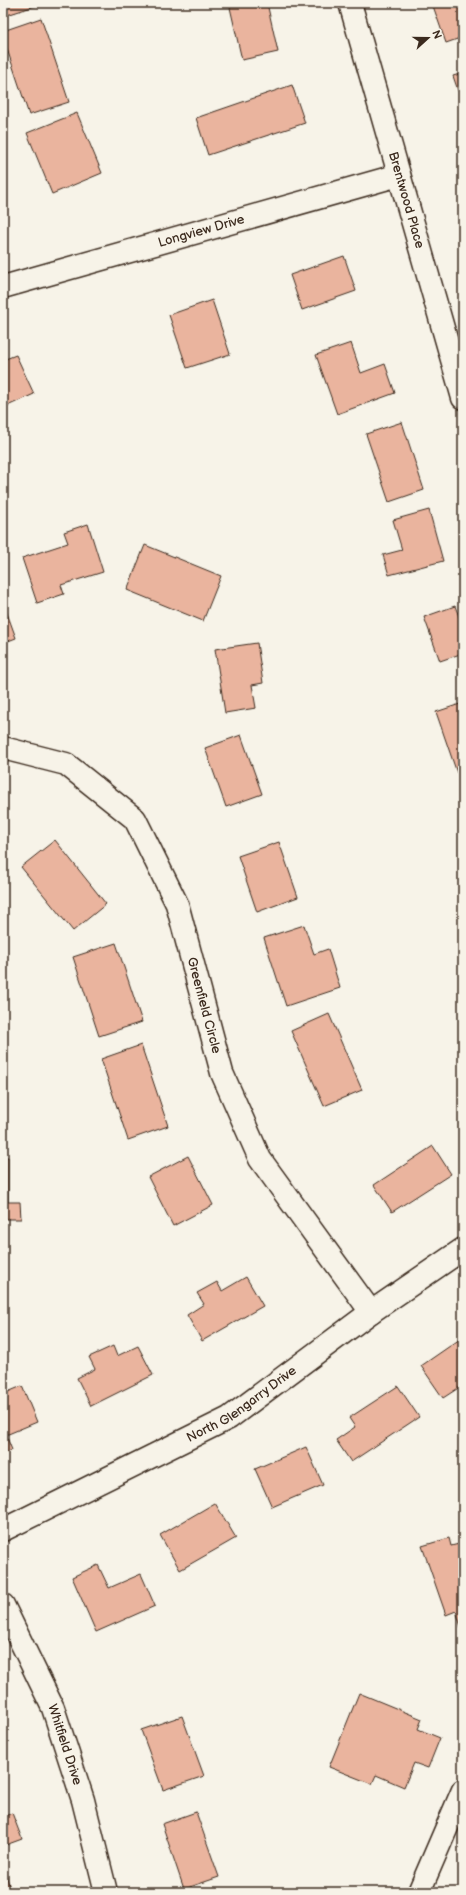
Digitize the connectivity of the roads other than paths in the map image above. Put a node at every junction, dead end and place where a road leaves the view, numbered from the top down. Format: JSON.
{"nodes":[{"id":1,"x":350,"y":3,"type":"edge"},
{"id":2,"x":399,"y":175,"type":"junction"},
{"id":3,"x":3,"y":287,"type":"edge"},
{"id":4,"x":463,"y":398,"type":"edge"},
{"id":5,"x":3,"y":748,"type":"edge"},
{"id":6,"x":463,"y":1249,"type":"edge"},
{"id":7,"x":371,"y":1312,"type":"junction"},
{"id":8,"x":3,"y":1530,"type":"edge"},
{"id":9,"x":3,"y":1605,"type":"edge"},
{"id":10,"x":463,"y":1790,"type":"edge"},
{"id":11,"x":106,"y":1892,"type":"edge"},
{"id":12,"x":418,"y":1892,"type":"edge"}],
"edges":[{"from":1,"to":2,"type":"street","name":"Brentwood Place"},
{"from":2,"to":3,"type":"street","name":"Longview Drive"},
{"from":2,"to":4,"type":"street","name":"Brentwood Place"},
{"from":5,"to":7,"type":"street","name":"Greenfield Circle"},
{"from":6,"to":7,"type":"street","name":"North Glengarry Drive"},
{"from":7,"to":8,"type":"street","name":"North Glengarry Drive"},
{"from":9,"to":11,"type":"street","name":"Whitfield Drive"},
{"from":10,"to":12,"type":"street"}]}
